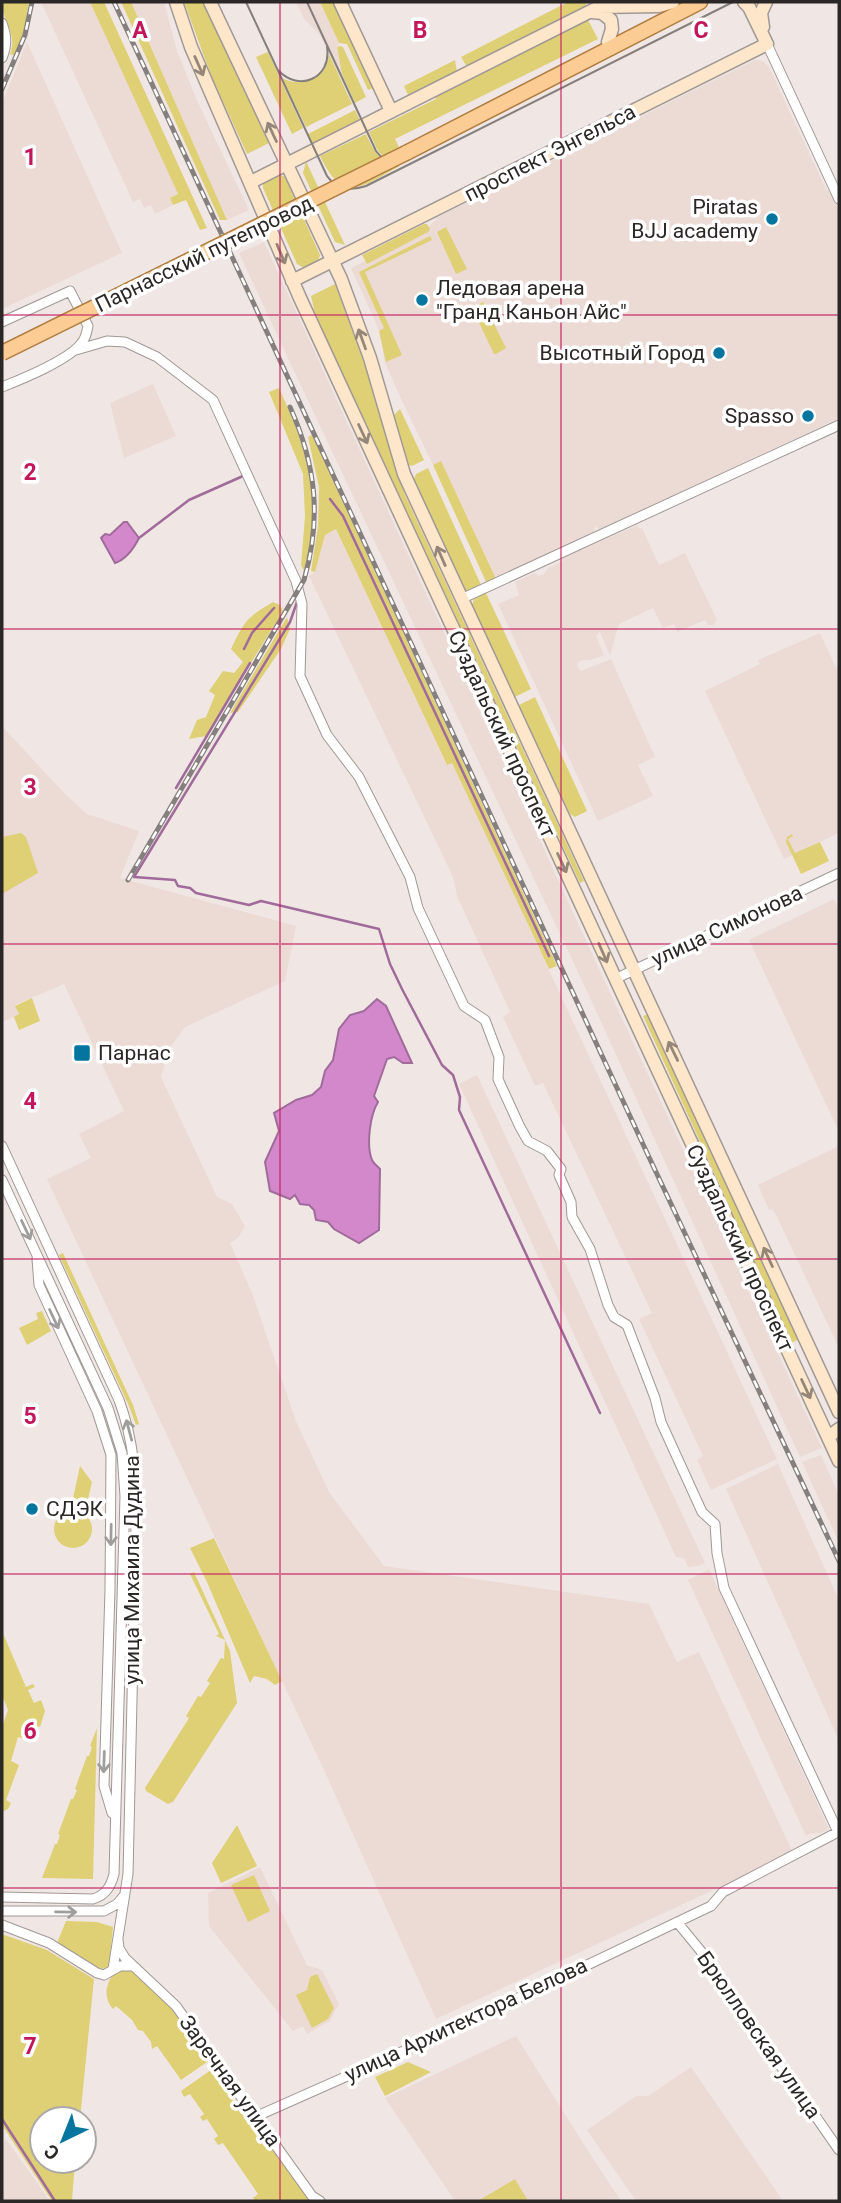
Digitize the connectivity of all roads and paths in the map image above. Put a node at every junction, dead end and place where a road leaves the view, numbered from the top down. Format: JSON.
{"nodes":[{"id":1,"x":176,"y":2,"type":"edge"},
{"id":2,"x":211,"y":2,"type":"edge"},
{"id":3,"x":341,"y":2,"type":"edge"},
{"id":4,"x":673,"y":2,"type":"edge"},
{"id":5,"x":686,"y":2,"type":"edge"},
{"id":6,"x":700,"y":2,"type":"edge"},
{"id":7,"x":744,"y":2,"type":"edge"},
{"id":8,"x":766,"y":2,"type":"edge"},
{"id":9,"x":589,"y":12,"type":"junction"},
{"id":10,"x":2,"y":23,"type":"edge"},
{"id":11,"x":608,"y":41,"type":"junction"},
{"id":12,"x":767,"y":44,"type":"junction"},
{"id":13,"x":2,"y":58,"type":"edge"},
{"id":14,"x":391,"y":111,"type":"junction"},
{"id":15,"x":405,"y":149,"type":"junction"},
{"id":16,"x":287,"y":163,"type":"junction"},
{"id":17,"x":251,"y":182,"type":"junction"},
{"id":18,"x":839,"y":199,"type":"edge"},
{"id":19,"x":333,"y":261,"type":"junction"},
{"id":20,"x":292,"y":281,"type":"junction"},
{"id":21,"x":2,"y":322,"type":"edge"},
{"id":22,"x":2,"y":342,"type":"edge"},
{"id":23,"x":76,"y":350,"type":"junction"},
{"id":24,"x":2,"y":353,"type":"edge"},
{"id":25,"x":2,"y":387,"type":"edge"},
{"id":26,"x":839,"y":425,"type":"edge"},
{"id":27,"x":461,"y":599,"type":"junction"},
{"id":28,"x":839,"y":873,"type":"edge"},
{"id":29,"x":634,"y":970,"type":"junction"},
{"id":30,"x":615,"y":979,"type":"junction"},
{"id":31,"x":2,"y":1146,"type":"edge"},
{"id":32,"x":2,"y":1180,"type":"edge"},
{"id":33,"x":37,"y":1254,"type":"junction"},
{"id":34,"x":82,"y":1318,"type":"junction"},
{"id":35,"x":69,"y":1323,"type":"junction"},
{"id":36,"x":839,"y":1412,"type":"edge"},
{"id":37,"x":839,"y":1429,"type":"edge"},
{"id":38,"x":834,"y":1436,"type":"edge"},
{"id":39,"x":839,"y":1461,"type":"edge"},
{"id":40,"x":115,"y":1819,"type":"junction"},
{"id":41,"x":124,"y":1895,"type":"junction"},
{"id":42,"x":2,"y":1897,"type":"edge"},
{"id":43,"x":2,"y":1911,"type":"edge"},
{"id":44,"x":677,"y":1922,"type":"junction"},
{"id":45,"x":2,"y":1924,"type":"edge"},
{"id":46,"x":117,"y":1933,"type":"junction"},
{"id":47,"x":133,"y":1966,"type":"junction"},
{"id":48,"x":113,"y":1969,"type":"junction"},
{"id":49,"x":255,"y":2118,"type":"junction"},
{"id":50,"x":839,"y":2150,"type":"edge"},
{"id":51,"x":320,"y":2201,"type":"edge"}],
"edges":[{"from":1,"to":17,"type":"main road","name":"Суздальский проспект","one_way":true},
{"from":16,"to":2,"type":"main road","name":"Суздальский проспект","one_way":true},
{"from":3,"to":14,"type":"main road"},
{"from":4,"to":9,"type":"main road"},
{"from":5,"to":11,"type":"main road"},
{"from":6,"to":15,"type":"main road"},
{"from":7,"to":12,"type":"main road"},
{"from":8,"to":12,"type":"main road"},
{"from":9,"to":11,"type":"main road"},
{"from":9,"to":14,"type":"main road"},
{"from":10,"to":13,"type":"street"},
{"from":11,"to":15,"type":"main road"},
{"from":12,"to":18,"type":"street"},
{"from":12,"to":19,"type":"main road","name":"проспект Энгельса"},
{"from":14,"to":16,"type":"main road"},
{"from":15,"to":22,"type":"main road","name":"Парнасский путепровод"},
{"from":15,"to":24,"type":"main road","name":"Парнасский путепровод","bridge":true},
{"from":16,"to":17,"type":"main road"},
{"from":16,"to":19,"type":"main road","name":"Суздальский проспект"},
{"from":17,"to":20,"type":"main road","name":"Суздальский проспект","one_way":true},
{"from":19,"to":20,"type":"main road","name":"проспект Энгельса"},
{"from":27,"to":19,"type":"main road","name":"Суздальский проспект","one_way":true},
{"from":20,"to":30,"type":"main road","name":"Суздальский проспект","one_way":true},
{"from":21,"to":23,"type":"street"},
{"from":23,"to":25,"type":"street"},
{"from":23,"to":44,"type":"street","name":"улица Архитектора Белова"},
{"from":26,"to":27,"type":"street"},
{"from":27,"to":29,"type":"main road","name":"Суздальский проспект"},
{"from":28,"to":29,"type":"street","name":"улица Симонова"},
{"from":29,"to":30,"type":"street","name":"улица Симонова"},
{"from":36,"to":29,"type":"main road","name":"Суздальский проспект","one_way":true},
{"from":30,"to":38,"type":"main road","name":"Суздальский проспект","one_way":true},
{"from":31,"to":34,"type":"street","name":"улица Михаила Дудина"},
{"from":32,"to":33,"type":"street","name":"улица Михаила Дудина","one_way":true},
{"from":33,"to":35,"type":"street","name":"улица Михаила Дудина"},
{"from":33,"to":40,"type":"street","one_way":true},
{"from":34,"to":35,"type":"street"},
{"from":41,"to":34,"type":"street","name":"улица Михаила Дудина","one_way":true},
{"from":35,"to":40,"type":"street","name":"улица Михаила Дудина"},
{"from":37,"to":38,"type":"main road"},
{"from":38,"to":39,"type":"main road","name":"Суздальский проспект"},
{"from":40,"to":42,"type":"street","name":"улица Михаила Дудина"},
{"from":43,"to":41,"type":"street","one_way":true},
{"from":41,"to":46,"type":"street","name":"улица Михаила Дудина"},
{"from":44,"to":49,"type":"street","name":"улица Архитектора Белова"},
{"from":44,"to":50,"type":"street","name":"Брюлловская улица"},
{"from":45,"to":48,"type":"street"},
{"from":46,"to":47,"type":"street","name":"Заречная улица"},
{"from":46,"to":48,"type":"street","name":"улица Михаила Дудина"},
{"from":47,"to":48,"type":"street"},
{"from":47,"to":49,"type":"street","name":"Заречная улица"},
{"from":49,"to":51,"type":"street","name":"Заречная улица"}]}
